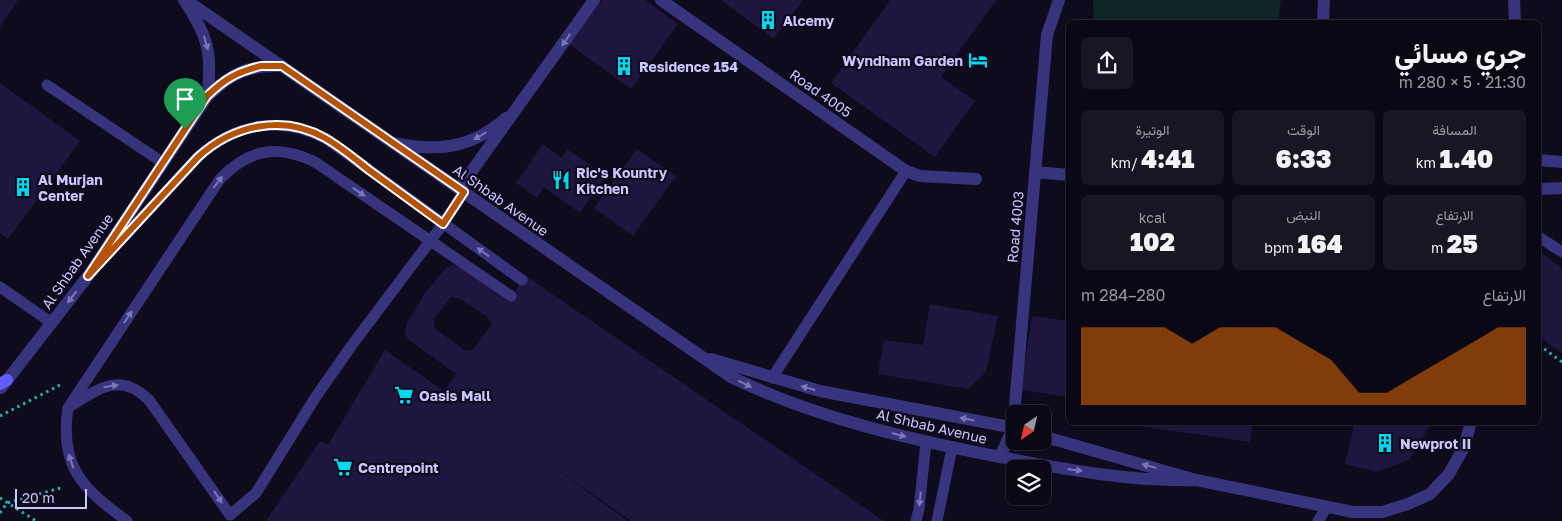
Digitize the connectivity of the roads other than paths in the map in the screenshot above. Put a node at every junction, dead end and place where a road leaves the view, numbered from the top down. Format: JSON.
{"nodes":[{"id":1,"x":185,"y":0,"type":"edge"},
{"id":2,"x":594,"y":0,"type":"edge"},
{"id":3,"x":661,"y":0,"type":"edge"},
{"id":4,"x":1059,"y":0,"type":"edge"},
{"id":5,"x":1324,"y":0,"type":"edge"},
{"id":6,"x":1514,"y":0,"type":"edge"},
{"id":7,"x":1323,"y":20,"type":"edge"},
{"id":8,"x":1515,"y":20,"type":"edge"},
{"id":9,"x":282,"y":66,"type":"junction"},
{"id":10,"x":47,"y":85,"type":"dead end"},
{"id":11,"x":207,"y":96,"type":"junction"},
{"id":12,"x":519,"y":106,"type":"junction"},
{"id":13,"x":393,"y":143,"type":"junction"},
{"id":14,"x":1541,"y":160,"type":"edge"},
{"id":15,"x":162,"y":162,"type":"junction"},
{"id":16,"x":1562,"y":162,"type":"edge"},
{"id":17,"x":906,"y":171,"type":"junction"},
{"id":18,"x":1035,"y":172,"type":"junction"},
{"id":19,"x":1066,"y":175,"type":"edge"},
{"id":20,"x":976,"y":179,"type":"dead end"},
{"id":21,"x":1562,"y":188,"type":"edge"},
{"id":22,"x":1541,"y":189,"type":"edge"},
{"id":23,"x":462,"y":190,"type":"junction"},
{"id":24,"x":443,"y":224,"type":"junction"},
{"id":25,"x":1541,"y":238,"type":"edge"},
{"id":26,"x":430,"y":241,"type":"junction"},
{"id":27,"x":1562,"y":252,"type":"edge"},
{"id":28,"x":88,"y":276,"type":"junction"},
{"id":29,"x":522,"y":280,"type":"dead end"},
{"id":30,"x":0,"y":288,"type":"edge"},
{"id":31,"x":512,"y":296,"type":"dead end"},
{"id":32,"x":52,"y":323,"type":"junction"},
{"id":33,"x":704,"y":358,"type":"junction"},
{"id":34,"x":772,"y":378,"type":"junction"},
{"id":35,"x":2,"y":385,"type":"edge"},
{"id":36,"x":1016,"y":405,"type":"edge"},
{"id":37,"x":68,"y":408,"type":"junction"},
{"id":38,"x":1470,"y":425,"type":"edge"},
{"id":39,"x":1006,"y":426,"type":"edge"},
{"id":40,"x":1051,"y":439,"type":"edge"},
{"id":41,"x":926,"y":442,"type":"junction"},
{"id":42,"x":1006,"y":445,"type":"edge"},
{"id":43,"x":952,"y":448,"type":"junction"},
{"id":44,"x":1000,"y":457,"type":"junction"},
{"id":45,"x":1196,"y":480,"type":"junction"},
{"id":46,"x":1327,"y":507,"type":"junction"},
{"id":47,"x":232,"y":518,"type":"edge"},
{"id":48,"x":127,"y":521,"type":"edge"},
{"id":49,"x":916,"y":521,"type":"edge"},
{"id":50,"x":937,"y":521,"type":"edge"},
{"id":51,"x":1318,"y":521,"type":"edge"}],
"edges":[{"from":1,"to":9,"type":"street","name":"Al Shbab Avenue"},
{"from":1,"to":11,"type":"street","name":"Al Shbab Avenue","one_way":true},
{"from":2,"to":12,"type":"street","one_way":true},
{"from":3,"to":17,"type":"street","name":"Road 4005"},
{"from":4,"to":18,"type":"street","name":"Road 4003"},
{"from":5,"to":7,"type":"street"},
{"from":6,"to":8,"type":"street"},
{"from":9,"to":11,"type":"street","name":"Al Shbab Avenue"},
{"from":9,"to":13,"type":"street","name":"Al Shbab Avenue"},
{"from":10,"to":15,"type":"lane"},
{"from":11,"to":15,"type":"street","name":"Al Shbab Avenue"},
{"from":12,"to":13,"type":"street","one_way":true},
{"from":12,"to":23,"type":"street"},
{"from":13,"to":23,"type":"street","name":"Al Shbab Avenue"},
{"from":14,"to":16,"type":"street"},
{"from":15,"to":28,"type":"street","name":"Al Shbab Avenue"},
{"from":17,"to":20,"type":"street","name":"Road 4005"},
{"from":17,"to":34,"type":"lane"},
{"from":18,"to":19,"type":"street"},
{"from":18,"to":36,"type":"street","name":"Road 4003"},
{"from":21,"to":22,"type":"street"},
{"from":23,"to":24,"type":"lane"},
{"from":23,"to":33,"type":"street","name":"Al Shbab Avenue"},
{"from":24,"to":26,"type":"lane"},
{"from":24,"to":28,"type":"lane"},
{"from":29,"to":24,"type":"lane","one_way":true},
{"from":25,"to":27,"type":"lane"},
{"from":26,"to":31,"type":"lane"},
{"from":37,"to":26,"type":"lane","one_way":true},
{"from":26,"to":47,"type":"lane"},
{"from":28,"to":32,"type":"street","name":"Al Shbab Avenue","one_way":true},
{"from":30,"to":32,"type":"lane"},
{"from":32,"to":35,"type":"street","name":"Al Shbab Avenue"},
{"from":33,"to":34,"type":"street","name":"Al Shbab Avenue"},
{"from":33,"to":41,"type":"street","name":"Al Shbab Avenue","one_way":true},
{"from":39,"to":34,"type":"street","name":"Al Shbab Avenue","one_way":true},
{"from":37,"to":47,"type":"lane","one_way":true},
{"from":48,"to":37,"type":"lane","one_way":true},
{"from":38,"to":46,"type":"street","name":"Al Shbab Avenue"},
{"from":45,"to":40,"type":"street","name":"Al Shbab Avenue","one_way":true},
{"from":41,"to":43,"type":"street","name":"Al Shbab Avenue"},
{"from":41,"to":49,"type":"lane","one_way":true},
{"from":42,"to":44,"type":"street","name":"Road 4003"},
{"from":43,"to":44,"type":"street","name":"Al Shbab Avenue"},
{"from":43,"to":50,"type":"lane"},
{"from":44,"to":45,"type":"street","name":"Al Shbab Avenue","one_way":true},
{"from":45,"to":46,"type":"street","name":"Al Shbab Avenue"},
{"from":46,"to":51,"type":"lane"}]}
